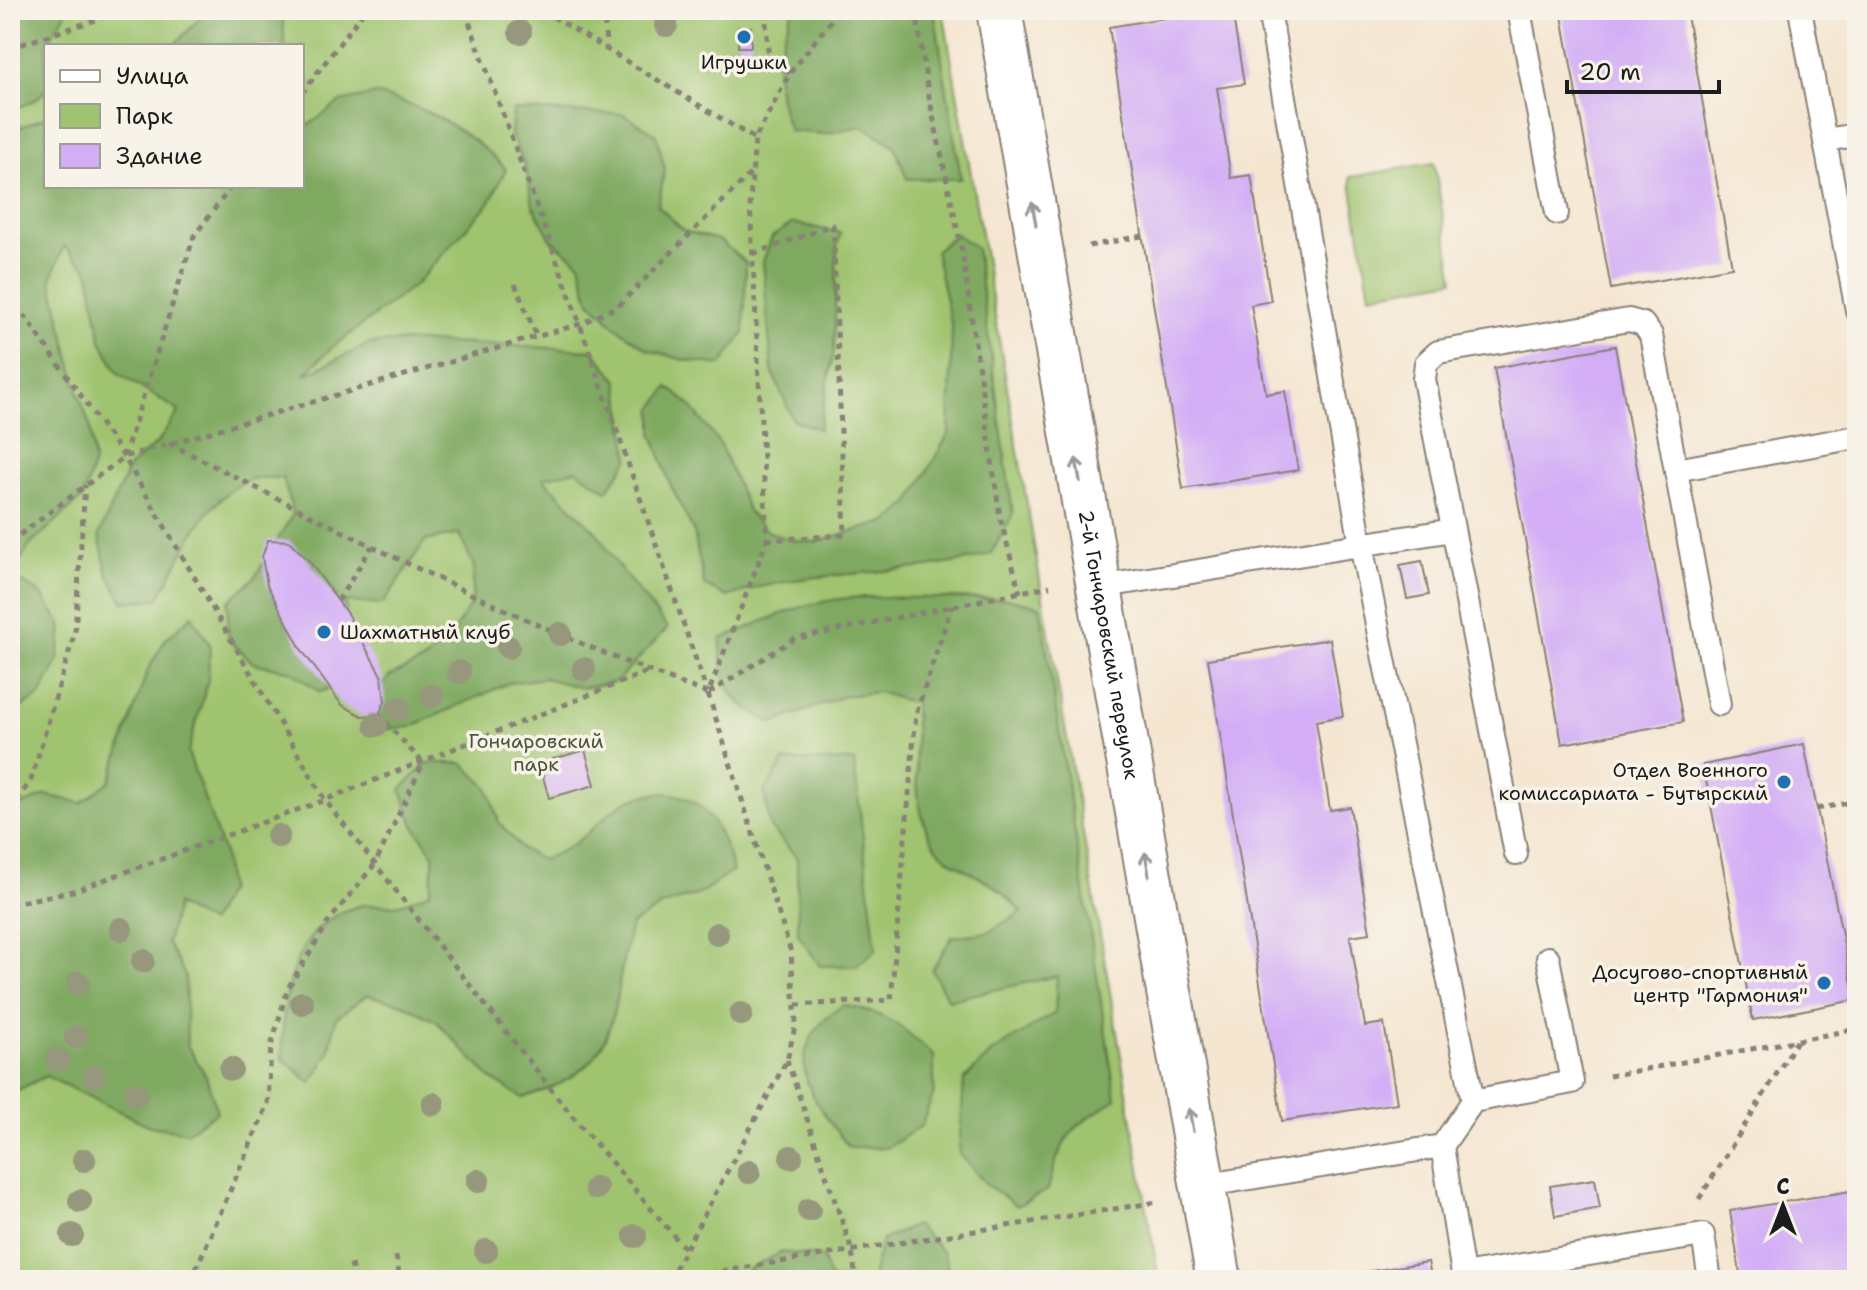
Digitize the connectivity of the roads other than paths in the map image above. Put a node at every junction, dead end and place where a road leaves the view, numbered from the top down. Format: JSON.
{"nodes":[{"id":1,"x":999,"y":10,"type":"edge"},
{"id":2,"x":1269,"y":10,"type":"edge"},
{"id":3,"x":1519,"y":10,"type":"edge"},
{"id":4,"x":1800,"y":10,"type":"edge"},
{"id":5,"x":1857,"y":135,"type":"edge"},
{"id":6,"x":1825,"y":140,"type":"junction"},
{"id":7,"x":1557,"y":213,"type":"dead end"},
{"id":8,"x":1857,"y":310,"type":"edge"},
{"id":9,"x":1857,"y":437,"type":"edge"},
{"id":10,"x":1676,"y":470,"type":"junction"},
{"id":11,"x":1453,"y":530,"type":"junction"},
{"id":12,"x":1361,"y":545,"type":"junction"},
{"id":13,"x":1099,"y":587,"type":"junction"},
{"id":14,"x":1719,"y":704,"type":"dead end"},
{"id":15,"x":1516,"y":854,"type":"dead end"},
{"id":16,"x":1548,"y":958,"type":"dead end"},
{"id":17,"x":1473,"y":1101,"type":"junction"},
{"id":18,"x":1442,"y":1146,"type":"junction"},
{"id":19,"x":1186,"y":1193,"type":"junction"},
{"id":20,"x":1464,"y":1278,"type":"edge"},
{"id":21,"x":1219,"y":1280,"type":"edge"},
{"id":22,"x":1710,"y":1280,"type":"edge"}],
"edges":[{"from":13,"to":1,"type":"street","name":"2-й Гончаровский переулок","one_way":true},
{"from":2,"to":12,"type":"lane"},
{"from":3,"to":7,"type":"lane"},
{"from":4,"to":6,"type":"lane"},
{"from":5,"to":6,"type":"lane"},
{"from":6,"to":8,"type":"lane"},
{"from":9,"to":10,"type":"lane"},
{"from":10,"to":11,"type":"lane"},
{"from":10,"to":14,"type":"lane"},
{"from":11,"to":12,"type":"lane"},
{"from":11,"to":15,"type":"lane"},
{"from":12,"to":13,"type":"lane"},
{"from":12,"to":17,"type":"lane"},
{"from":19,"to":13,"type":"street","name":"2-й Гончаровский переулок","one_way":true},
{"from":16,"to":17,"type":"lane"},
{"from":17,"to":18,"type":"lane"},
{"from":18,"to":19,"type":"lane"},
{"from":18,"to":20,"type":"lane"},
{"from":19,"to":21,"type":"street","name":"2-й Гончаровский переулок"},
{"from":20,"to":22,"type":"lane"}]}
